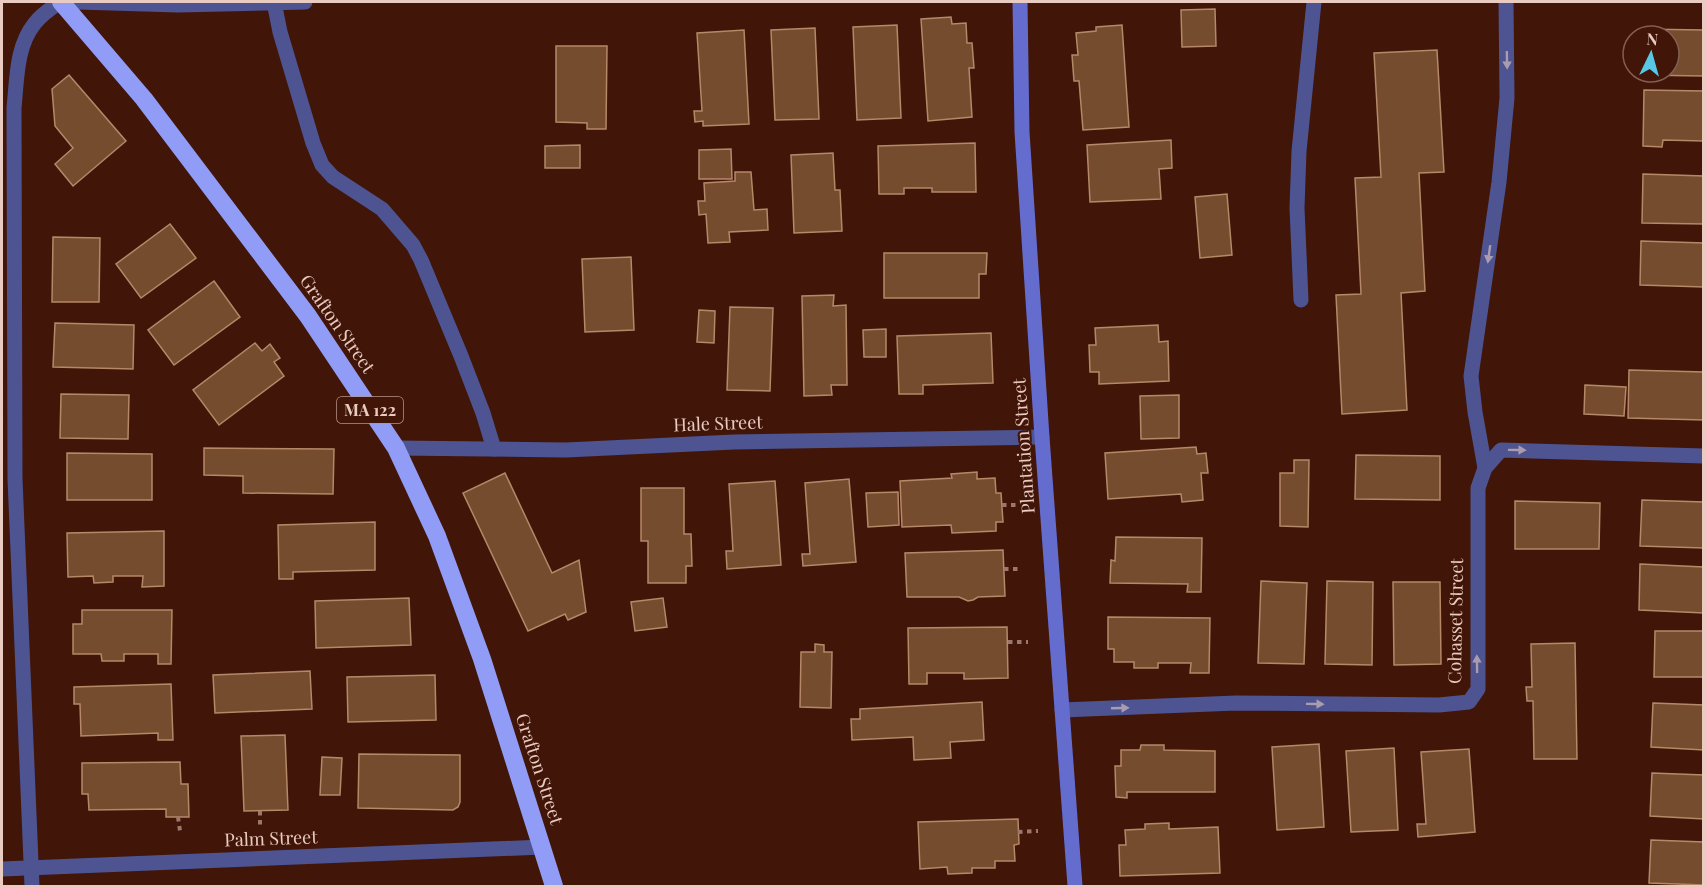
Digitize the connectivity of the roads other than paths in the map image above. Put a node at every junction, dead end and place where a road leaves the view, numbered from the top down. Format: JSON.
{"nodes":[{"id":1,"x":60,"y":2,"type":"edge"},
{"id":2,"x":78,"y":2,"type":"edge"},
{"id":3,"x":274,"y":2,"type":"edge"},
{"id":4,"x":305,"y":2,"type":"edge"},
{"id":5,"x":1020,"y":2,"type":"edge"},
{"id":6,"x":1314,"y":2,"type":"edge"},
{"id":7,"x":1506,"y":2,"type":"edge"},
{"id":8,"x":1300,"y":300,"type":"dead end"},
{"id":9,"x":1042,"y":437,"type":"junction"},
{"id":10,"x":396,"y":448,"type":"junction"},
{"id":11,"x":494,"y":449,"type":"junction"},
{"id":12,"x":1704,"y":456,"type":"edge"},
{"id":13,"x":1485,"y":468,"type":"junction"},
{"id":14,"x":1062,"y":710,"type":"junction"},
{"id":15,"x":542,"y":847,"type":"junction"},
{"id":16,"x":31,"y":867,"type":"junction"},
{"id":17,"x":2,"y":869,"type":"edge"},
{"id":18,"x":32,"y":886,"type":"edge"},
{"id":19,"x":554,"y":886,"type":"edge"},
{"id":20,"x":1075,"y":886,"type":"edge"}],
"edges":[{"from":1,"to":10,"type":"highway","name":"Grafton Street","number":"MA 122"},
{"from":1,"to":16,"type":"street"},
{"from":2,"to":3,"type":"street"},
{"from":3,"to":4,"type":"street"},
{"from":3,"to":11,"type":"street"},
{"from":5,"to":9,"type":"street","name":"Plantation Street"},
{"from":6,"to":8,"type":"street"},
{"from":7,"to":13,"type":"street","one_way":true},
{"from":9,"to":11,"type":"street","name":"Hale Street"},
{"from":9,"to":14,"type":"street","name":"Plantation Street"},
{"from":10,"to":11,"type":"street","name":"Hale Street"},
{"from":10,"to":15,"type":"highway","name":"Grafton Street","number":"MA 122"},
{"from":13,"to":12,"type":"street","one_way":true},
{"from":14,"to":13,"type":"street","name":"Cohasset Street","one_way":true},
{"from":14,"to":20,"type":"street","name":"Plantation Street"},
{"from":15,"to":16,"type":"street","name":"Palm Street"},
{"from":15,"to":19,"type":"highway","name":"Grafton Street","number":"MA 122"},
{"from":16,"to":17,"type":"street","name":"Palm Street"},
{"from":16,"to":18,"type":"street"}]}
